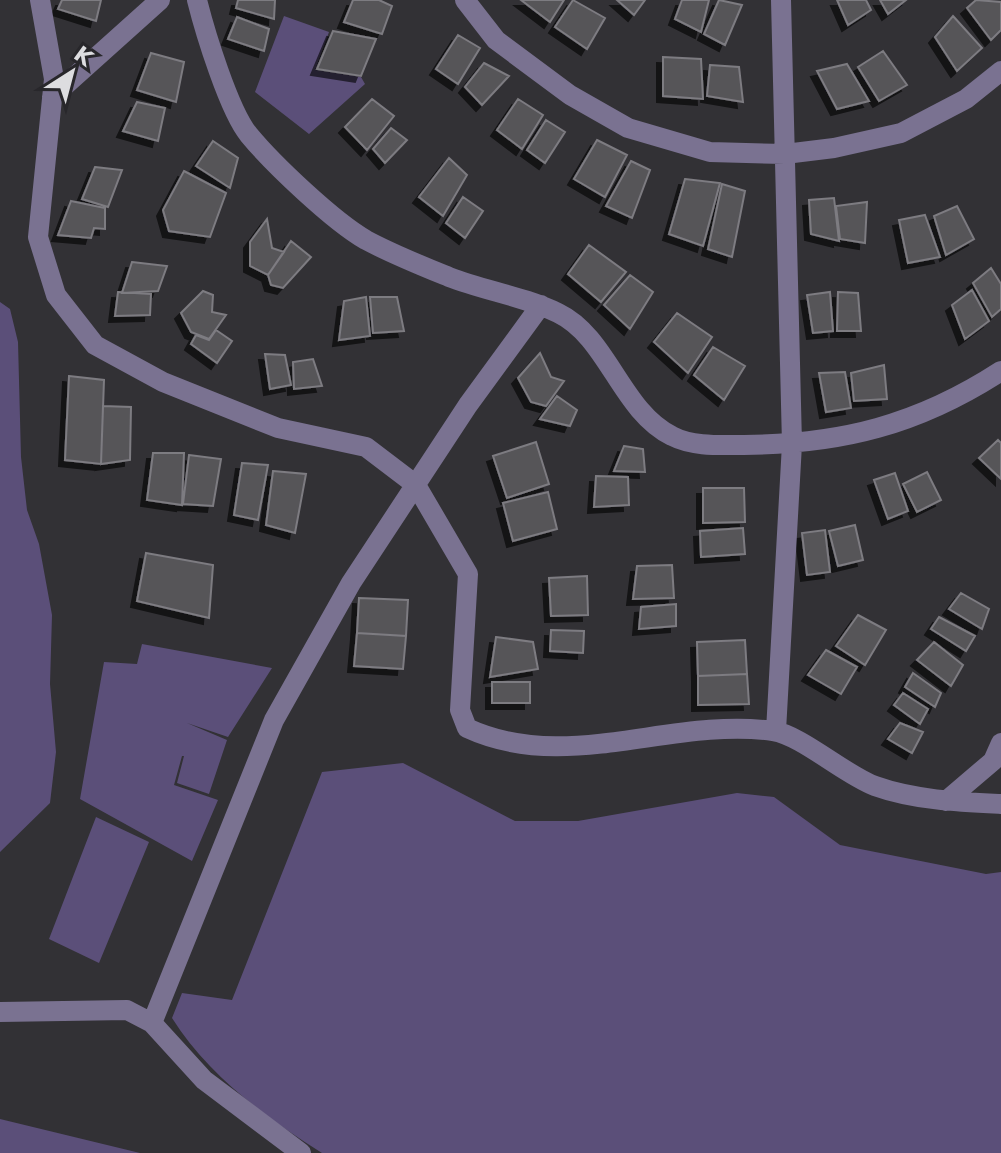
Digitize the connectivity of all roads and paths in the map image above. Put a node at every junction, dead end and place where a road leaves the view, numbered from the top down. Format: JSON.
{"nodes":[{"id":1,"x":40,"y":0,"type":"edge"},
{"id":2,"x":160,"y":0,"type":"edge"},
{"id":3,"x":197,"y":0,"type":"edge"},
{"id":4,"x":465,"y":0,"type":"edge"},
{"id":5,"x":781,"y":0,"type":"edge"},
{"id":6,"x":1001,"y":71,"type":"edge"},
{"id":7,"x":52,"y":97,"type":"junction"},
{"id":8,"x":785,"y":154,"type":"junction"},
{"id":9,"x":541,"y":305,"type":"junction"},
{"id":10,"x":1001,"y":371,"type":"edge"},
{"id":11,"x":792,"y":444,"type":"junction"},
{"id":12,"x":416,"y":485,"type":"junction"},
{"id":13,"x":776,"y":731,"type":"junction"},
{"id":14,"x":1001,"y":743,"type":"edge"},
{"id":15,"x":946,"y":801,"type":"junction"},
{"id":16,"x":1001,"y":804,"type":"edge"},
{"id":17,"x":0,"y":1012,"type":"edge"},
{"id":18,"x":152,"y":1023,"type":"junction"},
{"id":19,"x":301,"y":1153,"type":"edge"}],
"edges":[{"from":1,"to":7,"type":"street"},
{"from":2,"to":7,"type":"street"},
{"from":3,"to":9,"type":"street"},
{"from":4,"to":8,"type":"street"},
{"from":5,"to":8,"type":"street"},
{"from":6,"to":8,"type":"street"},
{"from":7,"to":12,"type":"street"},
{"from":8,"to":11,"type":"street"},
{"from":9,"to":11,"type":"street"},
{"from":9,"to":12,"type":"street"},
{"from":10,"to":11,"type":"street"},
{"from":11,"to":13,"type":"street"},
{"from":12,"to":13,"type":"street"},
{"from":12,"to":18,"type":"street"},
{"from":13,"to":15,"type":"street"},
{"from":14,"to":15,"type":"street"},
{"from":15,"to":16,"type":"street"},
{"from":17,"to":18,"type":"street"},
{"from":18,"to":19,"type":"street"}]}
